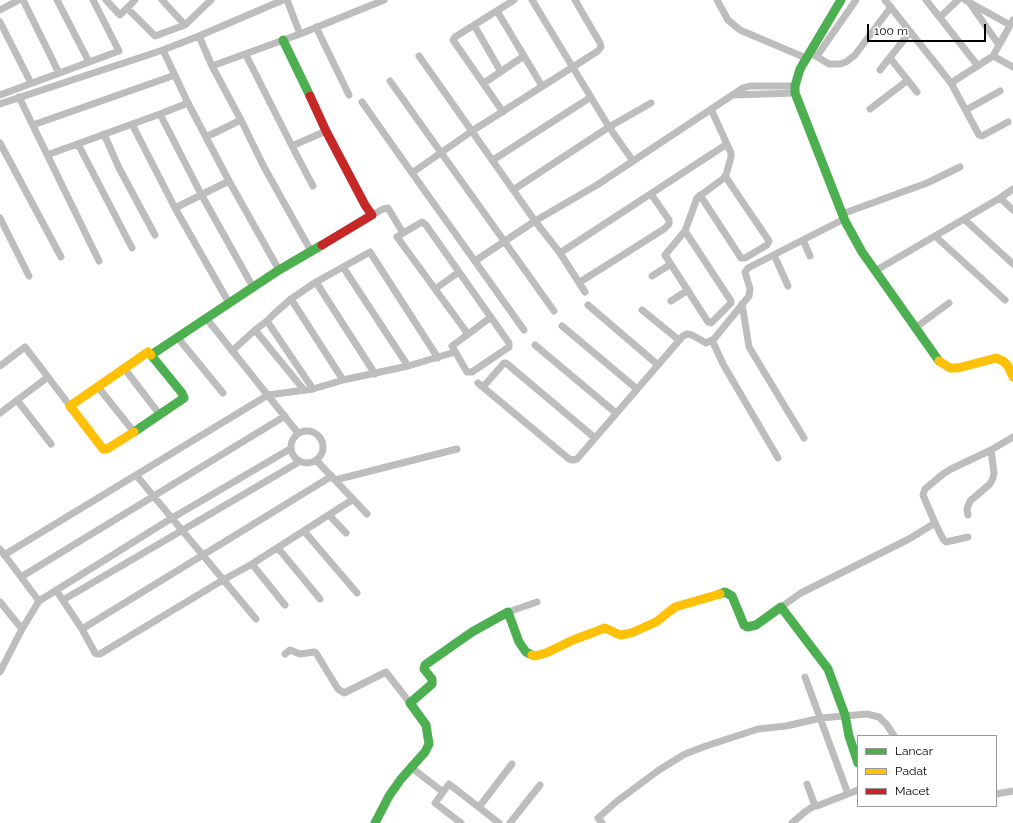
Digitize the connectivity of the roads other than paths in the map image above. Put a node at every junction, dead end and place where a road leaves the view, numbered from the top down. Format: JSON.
{"nodes":[{"id":1,"x":19,"y":0,"type":"edge"},
{"id":2,"x":23,"y":0,"type":"edge"},
{"id":3,"x":57,"y":0,"type":"edge"},
{"id":4,"x":93,"y":0,"type":"edge"},
{"id":5,"x":106,"y":0,"type":"edge"},
{"id":6,"x":135,"y":0,"type":"edge"},
{"id":7,"x":162,"y":0,"type":"edge"},
{"id":8,"x":283,"y":0,"type":"edge"},
{"id":9,"x":287,"y":0,"type":"edge"},
{"id":10,"x":384,"y":0,"type":"edge"},
{"id":11,"x":514,"y":0,"type":"edge"},
{"id":12,"x":532,"y":0,"type":"edge"},
{"id":13,"x":575,"y":0,"type":"edge"},
{"id":14,"x":717,"y":0,"type":"edge"},
{"id":15,"x":841,"y":0,"type":"edge"},
{"id":16,"x":856,"y":0,"type":"edge"},
{"id":17,"x":886,"y":0,"type":"edge"},
{"id":18,"x":926,"y":0,"type":"edge"},
{"id":19,"x":958,"y":0,"type":"edge"},
{"id":20,"x":208,"y":1,"type":"edge"},
{"id":21,"x":967,"y":1,"type":"edge"},
{"id":22,"x":891,"y":7,"type":"junction"},
{"id":23,"x":127,"y":8,"type":"junction"},
{"id":24,"x":0,"y":10,"type":"edge"},
{"id":25,"x":497,"y":11,"type":"junction"},
{"id":26,"x":940,"y":17,"type":"junction"},
{"id":27,"x":0,"y":22,"type":"edge"},
{"id":28,"x":185,"y":25,"type":"junction"},
{"id":29,"x":474,"y":25,"type":"junction"},
{"id":30,"x":1011,"y":25,"type":"edge"},
{"id":31,"x":316,"y":27,"type":"junction"},
{"id":32,"x":910,"y":32,"type":"junction"},
{"id":33,"x":300,"y":34,"type":"junction"},
{"id":34,"x":199,"y":36,"type":"junction"},
{"id":35,"x":283,"y":40,"type":"junction"},
{"id":36,"x":999,"y":45,"type":"junction"},
{"id":37,"x":163,"y":50,"type":"junction"},
{"id":38,"x":246,"y":55,"type":"junction"},
{"id":39,"x":810,"y":55,"type":"junction"},
{"id":40,"x":419,"y":56,"type":"dead end"},
{"id":41,"x":524,"y":56,"type":"junction"},
{"id":42,"x":993,"y":56,"type":"junction"},
{"id":43,"x":890,"y":58,"type":"junction"},
{"id":44,"x":89,"y":62,"type":"junction"},
{"id":45,"x":212,"y":66,"type":"junction"},
{"id":46,"x":978,"y":66,"type":"junction"},
{"id":47,"x":1013,"y":67,"type":"edge"},
{"id":48,"x":572,"y":68,"type":"junction"},
{"id":49,"x":880,"y":70,"type":"dead end"},
{"id":50,"x":500,"y":72,"type":"junction"},
{"id":51,"x":59,"y":73,"type":"junction"},
{"id":52,"x":175,"y":75,"type":"junction"},
{"id":53,"x":908,"y":80,"type":"junction"},
{"id":54,"x":390,"y":81,"type":"dead end"},
{"id":55,"x":31,"y":83,"type":"junction"},
{"id":56,"x":484,"y":83,"type":"junction"},
{"id":57,"x":951,"y":83,"type":"junction"},
{"id":58,"x":542,"y":86,"type":"junction"},
{"id":59,"x":795,"y":90,"type":"junction"},
{"id":60,"x":1000,"y":91,"type":"dead end"},
{"id":61,"x":917,"y":92,"type":"dead end"},
{"id":62,"x":1,"y":93,"type":"edge"},
{"id":63,"x":349,"y":95,"type":"dead end"},
{"id":64,"x":19,"y":97,"type":"junction"},
{"id":65,"x":591,"y":97,"type":"junction"},
{"id":66,"x":362,"y":102,"type":"dead end"},
{"id":67,"x":651,"y":102,"type":"dead end"},
{"id":68,"x":188,"y":103,"type":"junction"},
{"id":69,"x":0,"y":104,"type":"edge"},
{"id":70,"x":711,"y":109,"type":"junction"},
{"id":71,"x":870,"y":109,"type":"dead end"},
{"id":72,"x":966,"y":110,"type":"junction"},
{"id":73,"x":503,"y":112,"type":"junction"},
{"id":74,"x":160,"y":114,"type":"junction"},
{"id":75,"x":241,"y":120,"type":"junction"},
{"id":76,"x":1008,"y":122,"type":"dead end"},
{"id":77,"x":132,"y":124,"type":"junction"},
{"id":78,"x":33,"y":126,"type":"junction"},
{"id":79,"x":609,"y":127,"type":"junction"},
{"id":80,"x":326,"y":131,"type":"junction"},
{"id":81,"x":472,"y":131,"type":"junction"},
{"id":82,"x":104,"y":134,"type":"junction"},
{"id":83,"x":206,"y":137,"type":"junction"},
{"id":84,"x":0,"y":143,"type":"edge"},
{"id":85,"x":78,"y":144,"type":"junction"},
{"id":86,"x":727,"y":144,"type":"junction"},
{"id":87,"x":292,"y":146,"type":"junction"},
{"id":88,"x":442,"y":152,"type":"junction"},
{"id":89,"x":47,"y":155,"type":"junction"},
{"id":90,"x":494,"y":160,"type":"junction"},
{"id":91,"x":633,"y":161,"type":"junction"},
{"id":92,"x":960,"y":167,"type":"dead end"},
{"id":93,"x":412,"y":173,"type":"junction"},
{"id":94,"x":725,"y":176,"type":"junction"},
{"id":95,"x":229,"y":181,"type":"junction"},
{"id":96,"x":313,"y":186,"type":"dead end"},
{"id":97,"x":1013,"y":189,"type":"edge"},
{"id":98,"x":513,"y":190,"type":"junction"},
{"id":99,"x":201,"y":194,"type":"junction"},
{"id":100,"x":651,"y":194,"type":"junction"},
{"id":101,"x":700,"y":195,"type":"junction"},
{"id":102,"x":1000,"y":198,"type":"junction"},
{"id":103,"x":175,"y":208,"type":"junction"},
{"id":104,"x":1013,"y":210,"type":"edge"},
{"id":105,"x":372,"y":215,"type":"junction"},
{"id":106,"x":843,"y":216,"type":"junction"},
{"id":107,"x":0,"y":218,"type":"edge"},
{"id":108,"x":964,"y":219,"type":"junction"},
{"id":109,"x":535,"y":220,"type":"junction"},
{"id":110,"x":685,"y":231,"type":"junction"},
{"id":111,"x":403,"y":233,"type":"junction"},
{"id":112,"x":155,"y":235,"type":"dead end"},
{"id":113,"x":934,"y":236,"type":"junction"},
{"id":114,"x":803,"y":240,"type":"junction"},
{"id":115,"x":504,"y":241,"type":"junction"},
{"id":116,"x":132,"y":248,"type":"dead end"},
{"id":117,"x":311,"y":251,"type":"junction"},
{"id":118,"x":560,"y":253,"type":"junction"},
{"id":119,"x":774,"y":255,"type":"junction"},
{"id":120,"x":810,"y":256,"type":"dead end"},
{"id":121,"x":61,"y":257,"type":"dead end"},
{"id":122,"x":99,"y":261,"type":"dead end"},
{"id":123,"x":475,"y":261,"type":"junction"},
{"id":124,"x":671,"y":264,"type":"junction"},
{"id":125,"x":1013,"y":264,"type":"edge"},
{"id":126,"x":343,"y":267,"type":"junction"},
{"id":127,"x":279,"y":270,"type":"junction"},
{"id":128,"x":875,"y":271,"type":"junction"},
{"id":129,"x":459,"y":272,"type":"junction"},
{"id":130,"x":29,"y":276,"type":"dead end"},
{"id":131,"x":652,"y":276,"type":"dead end"},
{"id":132,"x":316,"y":282,"type":"junction"},
{"id":133,"x":580,"y":282,"type":"junction"},
{"id":134,"x":788,"y":286,"type":"dead end"},
{"id":135,"x":253,"y":287,"type":"junction"},
{"id":136,"x":435,"y":289,"type":"junction"},
{"id":137,"x":688,"y":290,"type":"junction"},
{"id":138,"x":586,"y":292,"type":"dead end"},
{"id":139,"x":291,"y":299,"type":"junction"},
{"id":140,"x":1005,"y":300,"type":"dead end"},
{"id":141,"x":671,"y":301,"type":"dead end"},
{"id":142,"x":229,"y":303,"type":"junction"},
{"id":143,"x":949,"y":303,"type":"dead end"},
{"id":144,"x":742,"y":304,"type":"junction"},
{"id":145,"x":588,"y":305,"type":"dead end"},
{"id":146,"x":642,"y":310,"type":"dead end"},
{"id":147,"x":554,"y":312,"type":"dead end"},
{"id":148,"x":206,"y":318,"type":"junction"},
{"id":149,"x":491,"y":318,"type":"junction"},
{"id":150,"x":267,"y":321,"type":"junction"},
{"id":151,"x":562,"y":326,"type":"dead end"},
{"id":152,"x":915,"y":328,"type":"junction"},
{"id":153,"x":255,"y":330,"type":"junction"},
{"id":154,"x":524,"y":330,"type":"dead end"},
{"id":155,"x":467,"y":335,"type":"junction"},
{"id":156,"x":178,"y":338,"type":"junction"},
{"id":157,"x":679,"y":340,"type":"junction"},
{"id":158,"x":712,"y":340,"type":"junction"},
{"id":159,"x":535,"y":345,"type":"dead end"},
{"id":160,"x":232,"y":351,"type":"junction"},
{"id":161,"x":455,"y":352,"type":"junction"},
{"id":162,"x":151,"y":355,"type":"junction"},
{"id":163,"x":438,"y":358,"type":"junction"},
{"id":164,"x":658,"y":365,"type":"junction"},
{"id":165,"x":0,"y":366,"type":"edge"},
{"id":166,"x":408,"y":366,"type":"junction"},
{"id":167,"x":124,"y":368,"type":"junction"},
{"id":168,"x":375,"y":374,"type":"junction"},
{"id":169,"x":1013,"y":376,"type":"edge"},
{"id":170,"x":48,"y":377,"type":"junction"},
{"id":171,"x":343,"y":380,"type":"junction"},
{"id":172,"x":98,"y":387,"type":"junction"},
{"id":173,"x":313,"y":389,"type":"junction"},
{"id":174,"x":637,"y":389,"type":"junction"},
{"id":175,"x":304,"y":390,"type":"junction"},
{"id":176,"x":223,"y":393,"type":"dead end"},
{"id":177,"x":268,"y":395,"type":"junction"},
{"id":178,"x":17,"y":400,"type":"junction"},
{"id":179,"x":70,"y":406,"type":"junction"},
{"id":180,"x":0,"y":413,"type":"edge"},
{"id":181,"x":616,"y":414,"type":"junction"},
{"id":182,"x":160,"y":415,"type":"junction"},
{"id":183,"x":285,"y":416,"type":"junction"},
{"id":184,"x":134,"y":432,"type":"junction"},
{"id":185,"x":298,"y":433,"type":"junction"},
{"id":186,"x":595,"y":438,"type":"junction"},
{"id":187,"x":804,"y":438,"type":"dead end"},
{"id":188,"x":1013,"y":438,"type":"edge"},
{"id":189,"x":51,"y":444,"type":"dead end"},
{"id":190,"x":457,"y":448,"type":"dead end"},
{"id":191,"x":290,"y":449,"type":"junction"},
{"id":192,"x":991,"y":450,"type":"junction"},
{"id":193,"x":778,"y":458,"type":"dead end"},
{"id":194,"x":316,"y":460,"type":"junction"},
{"id":195,"x":299,"y":462,"type":"junction"},
{"id":196,"x":136,"y":475,"type":"junction"},
{"id":197,"x":333,"y":478,"type":"junction"},
{"id":198,"x":154,"y":497,"type":"junction"},
{"id":199,"x":352,"y":500,"type":"junction"},
{"id":200,"x":367,"y":514,"type":"dead end"},
{"id":201,"x":329,"y":515,"type":"junction"},
{"id":202,"x":968,"y":515,"type":"dead end"},
{"id":203,"x":172,"y":519,"type":"junction"},
{"id":204,"x":935,"y":523,"type":"junction"},
{"id":205,"x":181,"y":530,"type":"junction"},
{"id":206,"x":304,"y":531,"type":"junction"},
{"id":207,"x":346,"y":533,"type":"dead end"},
{"id":208,"x":968,"y":537,"type":"dead end"},
{"id":209,"x":278,"y":548,"type":"junction"},
{"id":210,"x":2,"y":552,"type":"edge"},
{"id":211,"x":203,"y":555,"type":"junction"},
{"id":212,"x":252,"y":564,"type":"junction"},
{"id":213,"x":21,"y":577,"type":"junction"},
{"id":214,"x":223,"y":580,"type":"junction"},
{"id":215,"x":56,"y":590,"type":"junction"},
{"id":216,"x":357,"y":593,"type":"dead end"},
{"id":217,"x":320,"y":599,"type":"dead end"},
{"id":218,"x":63,"y":600,"type":"junction"},
{"id":219,"x":39,"y":601,"type":"junction"},
{"id":220,"x":0,"y":602,"type":"edge"},
{"id":221,"x":537,"y":602,"type":"dead end"},
{"id":222,"x":285,"y":605,"type":"dead end"},
{"id":223,"x":781,"y":607,"type":"junction"},
{"id":224,"x":508,"y":612,"type":"junction"},
{"id":225,"x":256,"y":619,"type":"dead end"},
{"id":226,"x":22,"y":629,"type":"junction"},
{"id":227,"x":82,"y":629,"type":"junction"},
{"id":228,"x":285,"y":654,"type":"dead end"},
{"id":229,"x":0,"y":655,"type":"edge"},
{"id":230,"x":5,"y":661,"type":"junction"},
{"id":231,"x":0,"y":672,"type":"edge"},
{"id":232,"x":805,"y":677,"type":"dead end"},
{"id":233,"x":410,"y":703,"type":"junction"},
{"id":234,"x":845,"y":715,"type":"junction"},
{"id":235,"x":821,"y":718,"type":"junction"},
{"id":236,"x":893,"y":735,"type":"edge"},
{"id":237,"x":857,"y":760,"type":"edge"},
{"id":238,"x":512,"y":764,"type":"dead end"},
{"id":239,"x":412,"y":768,"type":"junction"},
{"id":240,"x":807,"y":784,"type":"dead end"},
{"id":241,"x":540,"y":785,"type":"dead end"},
{"id":242,"x":857,"y":790,"type":"edge"},
{"id":243,"x":1013,"y":791,"type":"edge"},
{"id":244,"x":443,"y":792,"type":"junction"},
{"id":245,"x":848,"y":794,"type":"junction"},
{"id":246,"x":997,"y":794,"type":"edge"},
{"id":247,"x":816,"y":806,"type":"junction"},
{"id":248,"x":479,"y":807,"type":"junction"},
{"id":249,"x":598,"y":821,"type":"edge"},
{"id":250,"x":375,"y":823,"type":"edge"},
{"id":251,"x":461,"y":823,"type":"edge"},
{"id":252,"x":499,"y":823,"type":"edge"},
{"id":253,"x":510,"y":823,"type":"edge"},
{"id":254,"x":792,"y":823,"type":"edge"}],
"edges":[{"from":1,"to":24,"type":"street"},
{"from":2,"to":51,"type":"street"},
{"from":3,"to":44,"type":"street"},
{"from":4,"to":44,"type":"street"},
{"from":5,"to":23,"type":"street"},
{"from":6,"to":23,"type":"street"},
{"from":7,"to":28,"type":"street"},
{"from":8,"to":34,"type":"street"},
{"from":9,"to":33,"type":"street"},
{"from":10,"to":31,"type":"street"},
{"from":11,"to":25,"type":"street"},
{"from":12,"to":48,"type":"street"},
{"from":13,"to":48,"type":"street"},
{"from":14,"to":39,"type":"street"},
{"from":15,"to":39,"type":"street"},
{"from":16,"to":39,"type":"street"},
{"from":17,"to":22,"type":"street"},
{"from":18,"to":26,"type":"street"},
{"from":19,"to":26,"type":"street"},
{"from":20,"to":28,"type":"street"},
{"from":21,"to":30,"type":"street"},
{"from":21,"to":36,"type":"street"},
{"from":22,"to":32,"type":"street"},
{"from":22,"to":39,"type":"street"},
{"from":23,"to":28,"type":"street"},
{"from":25,"to":29,"type":"street"},
{"from":25,"to":41,"type":"street"},
{"from":26,"to":46,"type":"street"},
{"from":27,"to":55,"type":"street"},
{"from":29,"to":50,"type":"street"},
{"from":29,"to":56,"type":"street"},
{"from":30,"to":36,"type":"street"},
{"from":31,"to":33,"type":"street"},
{"from":31,"to":63,"type":"street"},
{"from":32,"to":43,"type":"street"},
{"from":32,"to":57,"type":"street"},
{"from":33,"to":35,"type":"street"},
{"from":34,"to":37,"type":"street"},
{"from":34,"to":45,"type":"street"},
{"from":35,"to":38,"type":"street"},
{"from":35,"to":80,"type":"street"},
{"from":36,"to":42,"type":"street"},
{"from":37,"to":52,"type":"street"},
{"from":37,"to":64,"type":"street"},
{"from":38,"to":45,"type":"street"},
{"from":38,"to":87,"type":"street"},
{"from":39,"to":59,"type":"street"},
{"from":40,"to":81,"type":"street"},
{"from":41,"to":50,"type":"street"},
{"from":41,"to":58,"type":"street"},
{"from":42,"to":46,"type":"street"},
{"from":42,"to":47,"type":"street"},
{"from":43,"to":49,"type":"street"},
{"from":43,"to":53,"type":"street"},
{"from":44,"to":51,"type":"street"},
{"from":45,"to":75,"type":"street"},
{"from":46,"to":57,"type":"street"},
{"from":48,"to":58,"type":"street"},
{"from":48,"to":65,"type":"street"},
{"from":50,"to":56,"type":"street"},
{"from":51,"to":55,"type":"street"},
{"from":52,"to":68,"type":"street"},
{"from":52,"to":78,"type":"street"},
{"from":53,"to":61,"type":"street"},
{"from":53,"to":71,"type":"street"},
{"from":54,"to":88,"type":"street"},
{"from":55,"to":62,"type":"street"},
{"from":56,"to":73,"type":"street"},
{"from":57,"to":72,"type":"street"},
{"from":58,"to":73,"type":"street"},
{"from":59,"to":70,"type":"street"},
{"from":59,"to":106,"type":"street"},
{"from":60,"to":72,"type":"street"},
{"from":64,"to":69,"type":"street"},
{"from":64,"to":78,"type":"street"},
{"from":65,"to":79,"type":"street"},
{"from":65,"to":90,"type":"street"},
{"from":66,"to":93,"type":"street"},
{"from":67,"to":79,"type":"street"},
{"from":68,"to":74,"type":"street"},
{"from":68,"to":83,"type":"street"},
{"from":70,"to":86,"type":"street"},
{"from":70,"to":91,"type":"street"},
{"from":72,"to":76,"type":"street"},
{"from":73,"to":81,"type":"street"},
{"from":74,"to":77,"type":"street"},
{"from":74,"to":99,"type":"street"},
{"from":75,"to":83,"type":"street"},
{"from":75,"to":117,"type":"street"},
{"from":77,"to":82,"type":"street"},
{"from":77,"to":103,"type":"street"},
{"from":78,"to":89,"type":"street"},
{"from":79,"to":91,"type":"street"},
{"from":79,"to":98,"type":"street"},
{"from":80,"to":87,"type":"street"},
{"from":80,"to":105,"type":"street"},
{"from":81,"to":88,"type":"street"},
{"from":81,"to":90,"type":"street"},
{"from":82,"to":85,"type":"street"},
{"from":82,"to":112,"type":"street"},
{"from":83,"to":95,"type":"street"},
{"from":84,"to":121,"type":"street"},
{"from":85,"to":89,"type":"street"},
{"from":85,"to":116,"type":"street"},
{"from":86,"to":94,"type":"street"},
{"from":86,"to":100,"type":"street"},
{"from":87,"to":96,"type":"street"},
{"from":88,"to":93,"type":"street"},
{"from":88,"to":115,"type":"street"},
{"from":89,"to":122,"type":"street"},
{"from":90,"to":98,"type":"street"},
{"from":91,"to":109,"type":"street"},
{"from":92,"to":106,"type":"street"},
{"from":93,"to":123,"type":"street"},
{"from":94,"to":101,"type":"street"},
{"from":94,"to":101,"type":"street"},
{"from":95,"to":99,"type":"street"},
{"from":95,"to":127,"type":"street"},
{"from":97,"to":102,"type":"street"},
{"from":98,"to":109,"type":"street"},
{"from":99,"to":103,"type":"street"},
{"from":99,"to":135,"type":"street"},
{"from":100,"to":118,"type":"street"},
{"from":100,"to":133,"type":"street"},
{"from":101,"to":110,"type":"street"},
{"from":102,"to":104,"type":"street"},
{"from":102,"to":108,"type":"street"},
{"from":103,"to":142,"type":"street"},
{"from":105,"to":111,"type":"street"},
{"from":105,"to":117,"type":"street"},
{"from":106,"to":114,"type":"street"},
{"from":106,"to":128,"type":"street"},
{"from":107,"to":130,"type":"street"},
{"from":108,"to":113,"type":"street"},
{"from":108,"to":125,"type":"street"},
{"from":109,"to":115,"type":"street"},
{"from":109,"to":118,"type":"street"},
{"from":110,"to":124,"type":"street"},
{"from":110,"to":137,"type":"street"},
{"from":111,"to":129,"type":"street"},
{"from":111,"to":136,"type":"street"},
{"from":113,"to":128,"type":"street"},
{"from":113,"to":140,"type":"street"},
{"from":114,"to":119,"type":"street"},
{"from":114,"to":120,"type":"street"},
{"from":115,"to":123,"type":"street"},
{"from":115,"to":147,"type":"street"},
{"from":117,"to":127,"type":"street"},
{"from":118,"to":133,"type":"street"},
{"from":119,"to":134,"type":"street"},
{"from":119,"to":144,"type":"street"},
{"from":123,"to":154,"type":"street"},
{"from":124,"to":131,"type":"street"},
{"from":124,"to":137,"type":"street"},
{"from":126,"to":132,"type":"street"},
{"from":126,"to":163,"type":"street"},
{"from":126,"to":166,"type":"street"},
{"from":127,"to":135,"type":"street"},
{"from":128,"to":152,"type":"street"},
{"from":129,"to":136,"type":"street"},
{"from":129,"to":149,"type":"street"},
{"from":132,"to":139,"type":"street"},
{"from":132,"to":168,"type":"street"},
{"from":133,"to":138,"type":"street"},
{"from":135,"to":142,"type":"street"},
{"from":136,"to":155,"type":"street"},
{"from":137,"to":141,"type":"street"},
{"from":139,"to":150,"type":"street"},
{"from":139,"to":171,"type":"street"},
{"from":142,"to":148,"type":"street"},
{"from":143,"to":152,"type":"street"},
{"from":144,"to":158,"type":"street"},
{"from":144,"to":187,"type":"street"},
{"from":145,"to":164,"type":"street"},
{"from":146,"to":157,"type":"street"},
{"from":148,"to":156,"type":"street"},
{"from":148,"to":160,"type":"street"},
{"from":149,"to":155,"type":"street"},
{"from":149,"to":161,"type":"street"},
{"from":150,"to":153,"type":"street"},
{"from":150,"to":173,"type":"street"},
{"from":151,"to":174,"type":"street"},
{"from":152,"to":169,"type":"street"},
{"from":153,"to":160,"type":"street"},
{"from":153,"to":175,"type":"street"},
{"from":155,"to":161,"type":"street"},
{"from":156,"to":162,"type":"street"},
{"from":156,"to":176,"type":"street"},
{"from":157,"to":158,"type":"street"},
{"from":157,"to":164,"type":"street"},
{"from":158,"to":193,"type":"street"},
{"from":159,"to":181,"type":"street"},
{"from":160,"to":177,"type":"street"},
{"from":161,"to":163,"type":"street"},
{"from":162,"to":167,"type":"street"},
{"from":162,"to":182,"type":"street"},
{"from":163,"to":166,"type":"street"},
{"from":164,"to":174,"type":"street"},
{"from":165,"to":170,"type":"street"},
{"from":166,"to":168,"type":"street"},
{"from":167,"to":172,"type":"street"},
{"from":167,"to":182,"type":"street"},
{"from":168,"to":171,"type":"street"},
{"from":170,"to":178,"type":"street"},
{"from":170,"to":179,"type":"street"},
{"from":171,"to":173,"type":"street"},
{"from":172,"to":179,"type":"street"},
{"from":172,"to":184,"type":"street"},
{"from":173,"to":175,"type":"street"},
{"from":174,"to":181,"type":"street"},
{"from":175,"to":177,"type":"street"},
{"from":177,"to":183,"type":"street"},
{"from":177,"to":196,"type":"street"},
{"from":178,"to":180,"type":"street"},
{"from":178,"to":189,"type":"street"},
{"from":179,"to":184,"type":"street"},
{"from":181,"to":186,"type":"street"},
{"from":182,"to":184,"type":"street"},
{"from":183,"to":185,"type":"street"},
{"from":183,"to":198,"type":"street"},
{"from":185,"to":191,"type":"street"},
{"from":185,"to":194,"type":"street"},
{"from":186,"to":186,"type":"street"},
{"from":188,"to":192,"type":"street"},
{"from":190,"to":197,"type":"street"},
{"from":191,"to":195,"type":"street"},
{"from":191,"to":203,"type":"street"},
{"from":192,"to":202,"type":"street"},
{"from":192,"to":204,"type":"street"},
{"from":194,"to":195,"type":"street"},
{"from":194,"to":197,"type":"street"},
{"from":195,"to":205,"type":"street"},
{"from":196,"to":198,"type":"street"},
{"from":196,"to":210,"type":"street"},
{"from":197,"to":199,"type":"street"},
{"from":197,"to":211,"type":"street"},
{"from":198,"to":203,"type":"street"},
{"from":198,"to":213,"type":"street"},
{"from":199,"to":200,"type":"street"},
{"from":199,"to":201,"type":"street"},
{"from":201,"to":206,"type":"street"},
{"from":201,"to":207,"type":"street"},
{"from":203,"to":205,"type":"street"},
{"from":203,"to":215,"type":"street"},
{"from":204,"to":208,"type":"street"},
{"from":204,"to":223,"type":"street"},
{"from":205,"to":211,"type":"street"},
{"from":205,"to":218,"type":"street"},
{"from":206,"to":209,"type":"street"},
{"from":206,"to":216,"type":"street"},
{"from":209,"to":212,"type":"street"},
{"from":209,"to":217,"type":"street"},
{"from":210,"to":213,"type":"street"},
{"from":211,"to":214,"type":"street"},
{"from":211,"to":227,"type":"street"},
{"from":212,"to":214,"type":"street"},
{"from":212,"to":222,"type":"street"},
{"from":213,"to":219,"type":"street"},
{"from":214,"to":225,"type":"street"},
{"from":214,"to":227,"type":"street"},
{"from":215,"to":218,"type":"street"},
{"from":215,"to":219,"type":"street"},
{"from":218,"to":227,"type":"street"},
{"from":219,"to":226,"type":"street"},
{"from":220,"to":226,"type":"street"},
{"from":221,"to":224,"type":"street"},
{"from":223,"to":224,"type":"street"},
{"from":223,"to":234,"type":"street"},
{"from":224,"to":233,"type":"street"},
{"from":226,"to":230,"type":"street"},
{"from":228,"to":233,"type":"street"},
{"from":229,"to":230,"type":"street"},
{"from":230,"to":231,"type":"street"},
{"from":232,"to":235,"type":"street"},
{"from":233,"to":239,"type":"street"},
{"from":234,"to":235,"type":"street"},
{"from":234,"to":236,"type":"street"},
{"from":234,"to":237,"type":"street"},
{"from":235,"to":245,"type":"street"},
{"from":235,"to":249,"type":"street"},
{"from":238,"to":248,"type":"street"},
{"from":239,"to":244,"type":"street"},
{"from":239,"to":250,"type":"street"},
{"from":240,"to":247,"type":"street"},
{"from":241,"to":253,"type":"street"},
{"from":242,"to":245,"type":"street"},
{"from":243,"to":246,"type":"street"},
{"from":244,"to":248,"type":"street"},
{"from":244,"to":251,"type":"street"},
{"from":245,"to":247,"type":"street"},
{"from":247,"to":254,"type":"street"},
{"from":248,"to":252,"type":"street"}]}
